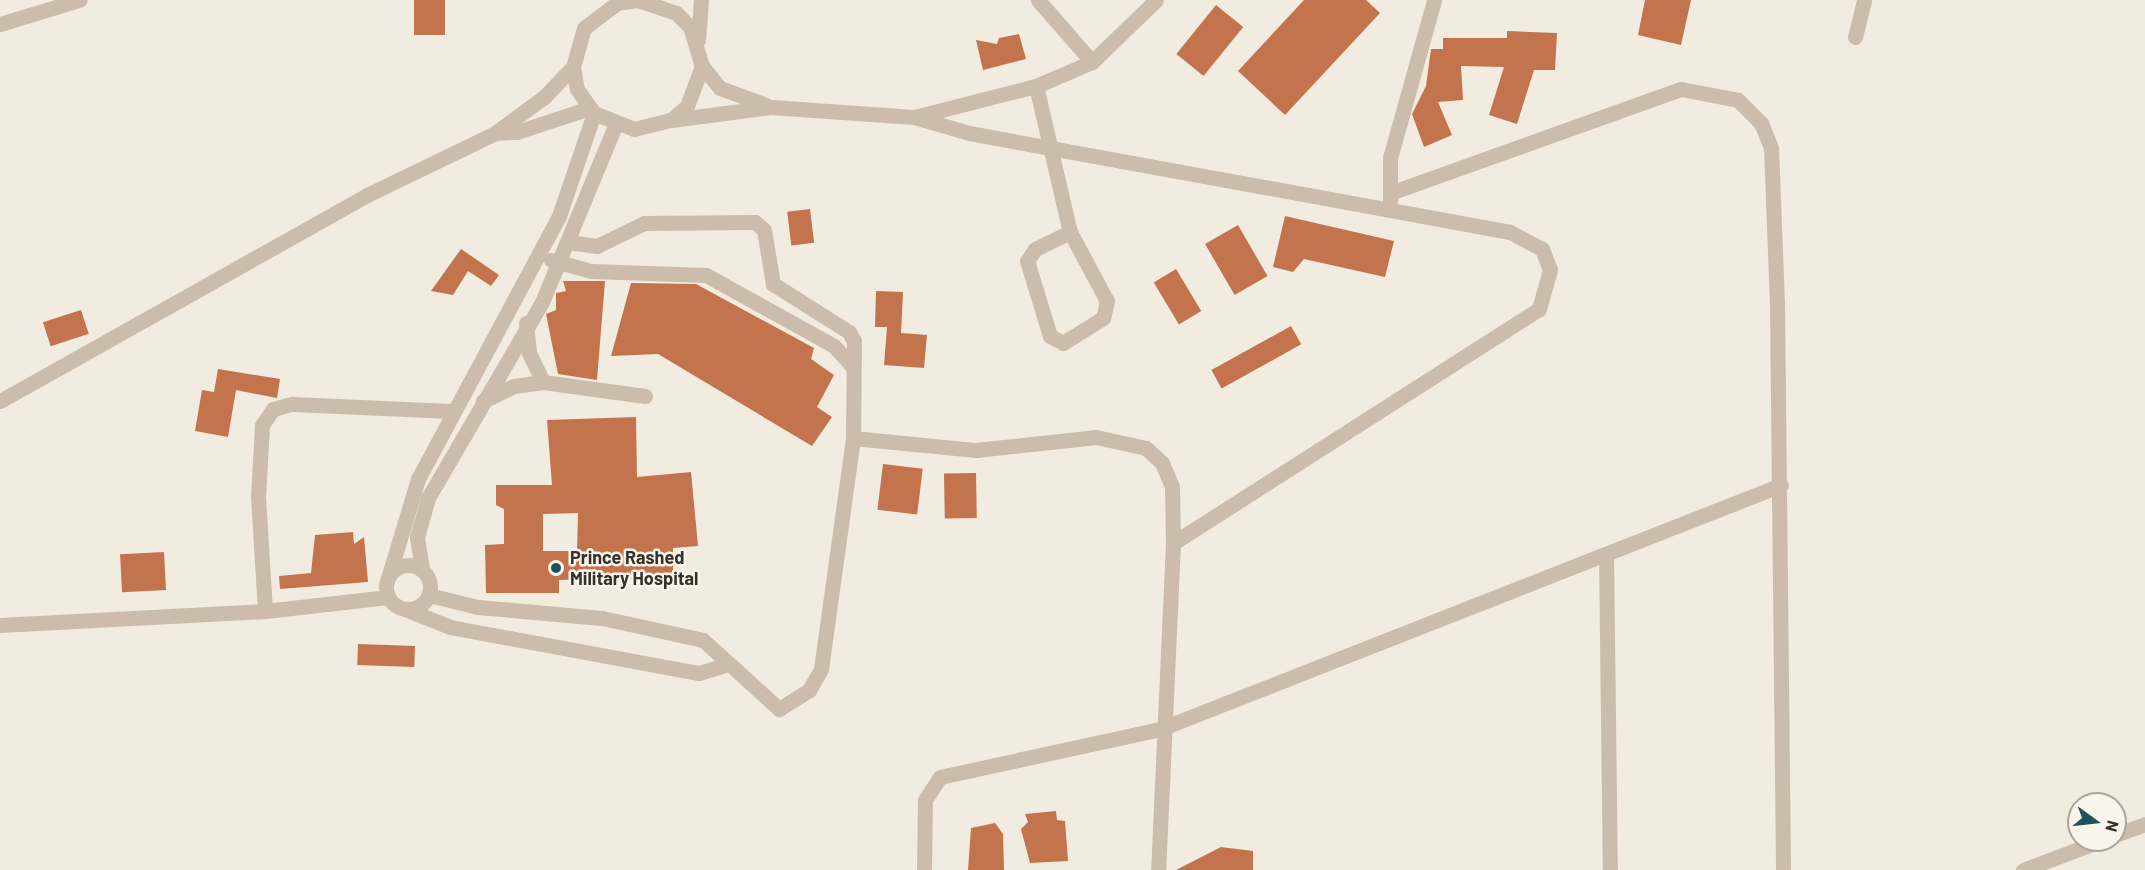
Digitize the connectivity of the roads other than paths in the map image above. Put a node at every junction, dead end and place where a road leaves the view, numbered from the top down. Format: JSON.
{"nodes":[{"id":1,"x":79,"y":0,"type":"edge"},
{"id":2,"x":638,"y":0,"type":"edge"},
{"id":3,"x":701,"y":0,"type":"edge"},
{"id":4,"x":1156,"y":0,"type":"edge"},
{"id":5,"x":1434,"y":0,"type":"edge"},
{"id":6,"x":1864,"y":0,"type":"edge"},
{"id":7,"x":1040,"y":1,"type":"edge"},
{"id":8,"x":0,"y":24,"type":"edge"},
{"id":9,"x":1855,"y":37,"type":"dead end"},
{"id":10,"x":699,"y":46,"type":"junction"},
{"id":11,"x":1092,"y":62,"type":"junction"},
{"id":12,"x":702,"y":66,"type":"junction"},
{"id":13,"x":573,"y":67,"type":"junction"},
{"id":14,"x":1036,"y":86,"type":"junction"},
{"id":15,"x":771,"y":107,"type":"junction"},
{"id":16,"x":591,"y":110,"type":"junction"},
{"id":17,"x":914,"y":117,"type":"junction"},
{"id":18,"x":670,"y":120,"type":"junction"},
{"id":19,"x":615,"y":126,"type":"junction"},
{"id":20,"x":495,"y":133,"type":"junction"},
{"id":21,"x":1055,"y":148,"type":"junction"},
{"id":22,"x":1390,"y":193,"type":"junction"},
{"id":23,"x":1390,"y":210,"type":"junction"},
{"id":24,"x":1070,"y":232,"type":"junction"},
{"id":25,"x":570,"y":242,"type":"junction"},
{"id":26,"x":539,"y":255,"type":"junction"},
{"id":27,"x":559,"y":263,"type":"junction"},
{"id":28,"x":526,"y":321,"type":"junction"},
{"id":29,"x":852,"y":366,"type":"junction"},
{"id":30,"x":543,"y":382,"type":"junction"},
{"id":31,"x":645,"y":396,"type":"dead end"},
{"id":32,"x":0,"y":401,"type":"edge"},
{"id":33,"x":482,"y":402,"type":"junction"},
{"id":34,"x":451,"y":411,"type":"junction"},
{"id":35,"x":853,"y":438,"type":"junction"},
{"id":36,"x":1781,"y":485,"type":"junction"},
{"id":37,"x":1173,"y":543,"type":"junction"},
{"id":38,"x":1606,"y":554,"type":"junction"},
{"id":39,"x":422,"y":569,"type":"junction"},
{"id":40,"x":389,"y":575,"type":"junction"},
{"id":41,"x":429,"y":595,"type":"junction"},
{"id":42,"x":388,"y":597,"type":"junction"},
{"id":43,"x":405,"y":609,"type":"junction"},
{"id":44,"x":265,"y":611,"type":"junction"},
{"id":45,"x":0,"y":625,"type":"edge"},
{"id":46,"x":725,"y":665,"type":"junction"},
{"id":47,"x":1160,"y":729,"type":"junction"},
{"id":48,"x":2145,"y":824,"type":"edge"},
{"id":49,"x":2127,"y":831,"type":"edge"},
{"id":50,"x":2071,"y":852,"type":"edge"},
{"id":51,"x":924,"y":870,"type":"edge"},
{"id":52,"x":1158,"y":870,"type":"edge"},
{"id":53,"x":1610,"y":870,"type":"edge"},
{"id":54,"x":1784,"y":870,"type":"edge"},
{"id":55,"x":2023,"y":870,"type":"edge"}],
"edges":[{"from":1,"to":8,"type":"street"},
{"from":2,"to":10,"type":"street"},
{"from":2,"to":13,"type":"street"},
{"from":3,"to":10,"type":"street"},
{"from":4,"to":11,"type":"street"},
{"from":5,"to":22,"type":"street"},
{"from":6,"to":9,"type":"street"},
{"from":7,"to":11,"type":"street"},
{"from":10,"to":12,"type":"street"},
{"from":11,"to":14,"type":"street"},
{"from":12,"to":15,"type":"street"},
{"from":12,"to":18,"type":"street"},
{"from":13,"to":16,"type":"street"},
{"from":13,"to":20,"type":"street"},
{"from":14,"to":17,"type":"street"},
{"from":14,"to":21,"type":"street"},
{"from":15,"to":17,"type":"street"},
{"from":15,"to":18,"type":"street"},
{"from":16,"to":19,"type":"street"},
{"from":16,"to":20,"type":"street"},
{"from":16,"to":26,"type":"street"},
{"from":17,"to":21,"type":"street"},
{"from":18,"to":19,"type":"street"},
{"from":19,"to":25,"type":"street"},
{"from":20,"to":32,"type":"street"},
{"from":21,"to":23,"type":"street"},
{"from":21,"to":24,"type":"street"},
{"from":22,"to":23,"type":"street"},
{"from":22,"to":36,"type":"street"},
{"from":23,"to":37,"type":"street"},
{"from":24,"to":24,"type":"street"},
{"from":25,"to":27,"type":"street"},
{"from":25,"to":29,"type":"street"},
{"from":26,"to":27,"type":"street"},
{"from":26,"to":34,"type":"street"},
{"from":27,"to":28,"type":"street"},
{"from":27,"to":29,"type":"street"},
{"from":28,"to":30,"type":"street"},
{"from":28,"to":33,"type":"street"},
{"from":29,"to":35,"type":"street"},
{"from":30,"to":31,"type":"street"},
{"from":30,"to":33,"type":"street"},
{"from":33,"to":39,"type":"street"},
{"from":34,"to":40,"type":"street"},
{"from":34,"to":44,"type":"street"},
{"from":35,"to":37,"type":"street"},
{"from":35,"to":46,"type":"street"},
{"from":36,"to":38,"type":"street"},
{"from":36,"to":54,"type":"street"},
{"from":37,"to":47,"type":"street"},
{"from":38,"to":47,"type":"street"},
{"from":38,"to":53,"type":"street"},
{"from":39,"to":40,"type":"street"},
{"from":39,"to":41,"type":"street"},
{"from":40,"to":42,"type":"street"},
{"from":41,"to":43,"type":"street"},
{"from":41,"to":46,"type":"street"},
{"from":42,"to":43,"type":"street"},
{"from":42,"to":44,"type":"street"},
{"from":43,"to":46,"type":"street"},
{"from":44,"to":45,"type":"street"},
{"from":47,"to":51,"type":"street"},
{"from":47,"to":52,"type":"street"},
{"from":48,"to":49,"type":"street"},
{"from":50,"to":55,"type":"street"}]}
